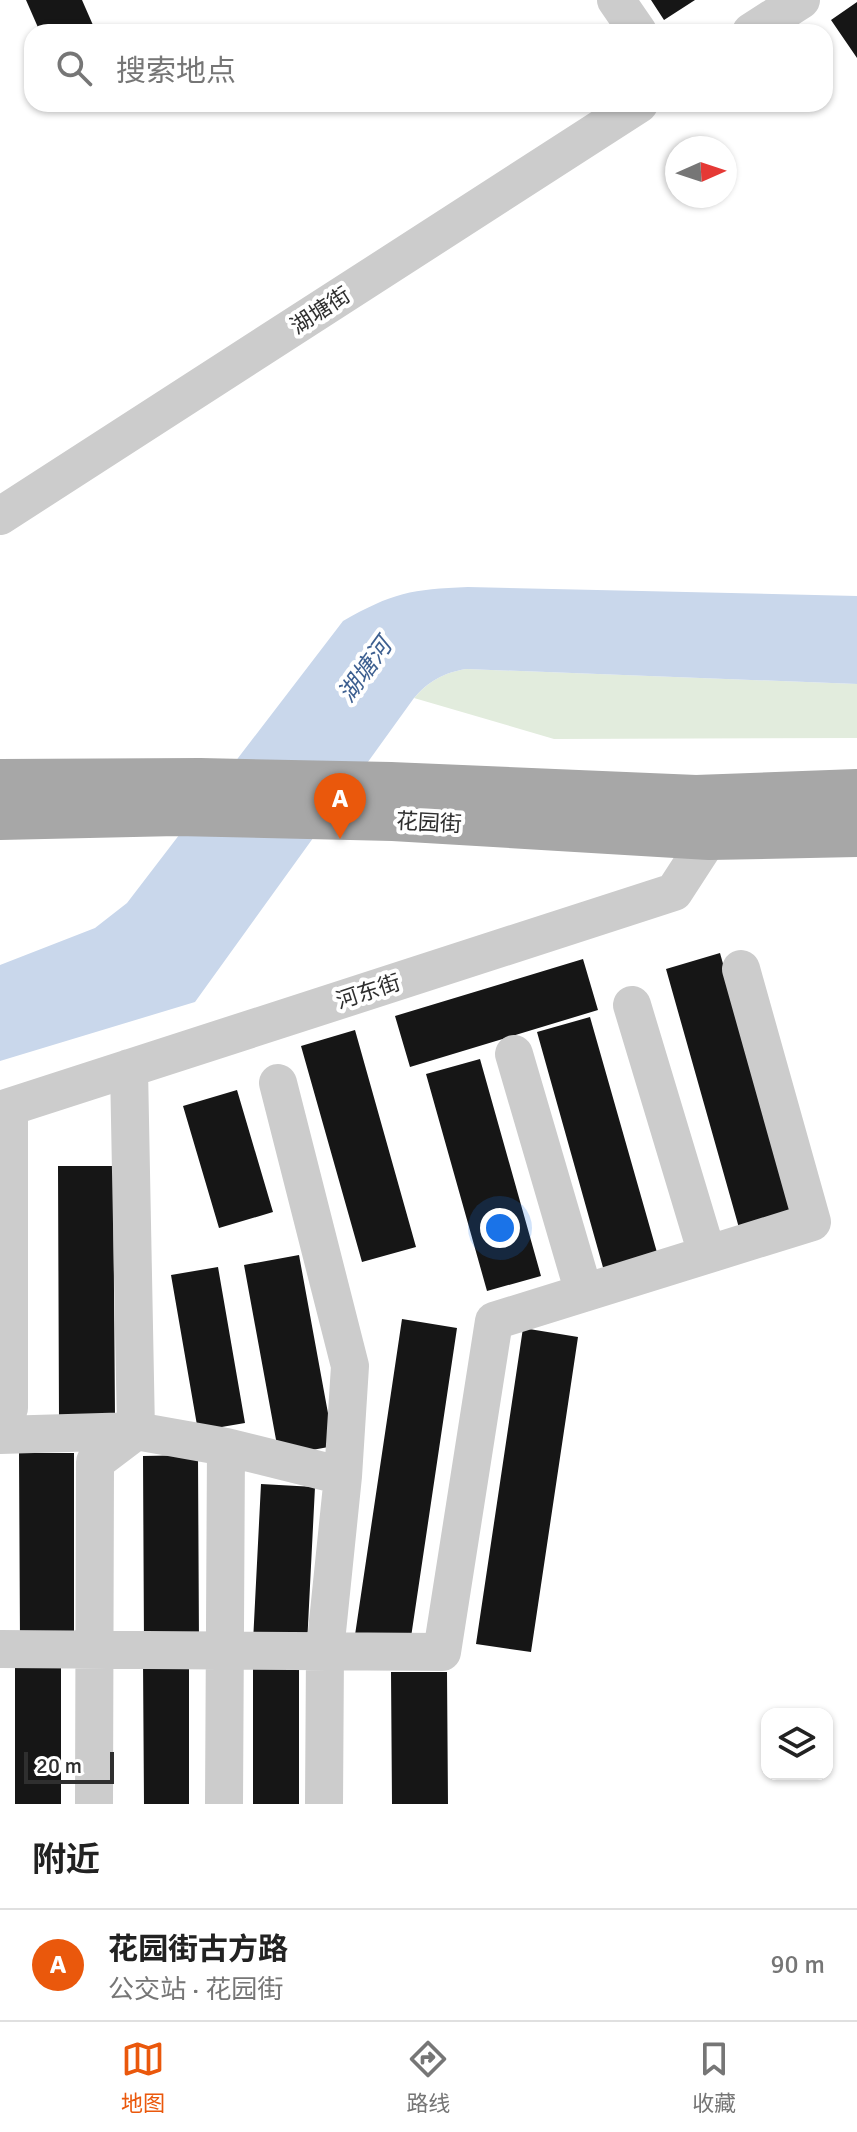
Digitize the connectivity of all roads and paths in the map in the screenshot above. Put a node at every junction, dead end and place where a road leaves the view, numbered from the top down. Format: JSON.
{"nodes":[{"id":1,"x":616,"y":0,"type":"edge"},
{"id":2,"x":801,"y":0,"type":"edge"},
{"id":3,"x":632,"y":24,"type":"edge"},
{"id":4,"x":764,"y":24,"type":"edge"},
{"id":5,"x":627,"y":112,"type":"edge"},
{"id":6,"x":0,"y":516,"type":"edge"},
{"id":7,"x":0,"y":781,"type":"edge"},
{"id":8,"x":857,"y":791,"type":"edge"},
{"id":9,"x":188,"y":797,"type":"junction"},
{"id":10,"x":392,"y":802,"type":"junction"},
{"id":11,"x":0,"y":818,"type":"edge"},
{"id":12,"x":857,"y":835,"type":"edge"},
{"id":13,"x":709,"y":838,"type":"junction"},
{"id":14,"x":741,"y":969,"type":"dead end"},
{"id":15,"x":632,"y":1005,"type":"dead end"},
{"id":16,"x":514,"y":1054,"type":"dead end"},
{"id":17,"x":129,"y":1068,"type":"junction"},
{"id":18,"x":278,"y":1083,"type":"dead end"},
{"id":19,"x":5,"y":1109,"type":"edge"},
{"id":20,"x":707,"y":1254,"type":"junction"},
{"id":21,"x":584,"y":1293,"type":"junction"},
{"id":22,"x":136,"y":1431,"type":"junction"},
{"id":23,"x":0,"y":1432,"type":"edge"},
{"id":24,"x":226,"y":1447,"type":"junction"},
{"id":25,"x":343,"y":1476,"type":"junction"},
{"id":26,"x":0,"y":1649,"type":"edge"},
{"id":27,"x":95,"y":1650,"type":"junction"},
{"id":28,"x":225,"y":1651,"type":"junction"},
{"id":29,"x":325,"y":1651,"type":"junction"},
{"id":30,"x":94,"y":1804,"type":"edge"},
{"id":31,"x":224,"y":1804,"type":"edge"},
{"id":32,"x":324,"y":1804,"type":"edge"}],
"edges":[{"from":1,"to":3,"type":"street"},
{"from":2,"to":4,"type":"street"},
{"from":5,"to":6,"type":"street","name":"湖塘街"},
{"from":7,"to":9,"type":"main road","name":"花园街"},
{"from":8,"to":10,"type":"main road","name":"花园街"},
{"from":9,"to":10,"type":"main road","name":"花园街"},
{"from":9,"to":11,"type":"main road","name":"花园街"},
{"from":10,"to":13,"type":"main road","name":"花园街"},
{"from":12,"to":13,"type":"main road","name":"花园街"},
{"from":13,"to":17,"type":"street","name":"河东街"},
{"from":14,"to":20,"type":"street"},
{"from":15,"to":20,"type":"street"},
{"from":16,"to":21,"type":"street"},
{"from":17,"to":19,"type":"street","name":"河东街"},
{"from":17,"to":22,"type":"street"},
{"from":18,"to":25,"type":"street"},
{"from":19,"to":23,"type":"street"},
{"from":20,"to":21,"type":"street"},
{"from":21,"to":29,"type":"street"},
{"from":22,"to":23,"type":"street"},
{"from":22,"to":24,"type":"street"},
{"from":22,"to":27,"type":"street"},
{"from":24,"to":25,"type":"street"},
{"from":24,"to":28,"type":"street"},
{"from":25,"to":29,"type":"street"},
{"from":26,"to":27,"type":"street"},
{"from":27,"to":28,"type":"street"},
{"from":27,"to":30,"type":"street"},
{"from":28,"to":29,"type":"street"},
{"from":28,"to":31,"type":"street"},
{"from":29,"to":32,"type":"street"}]}
